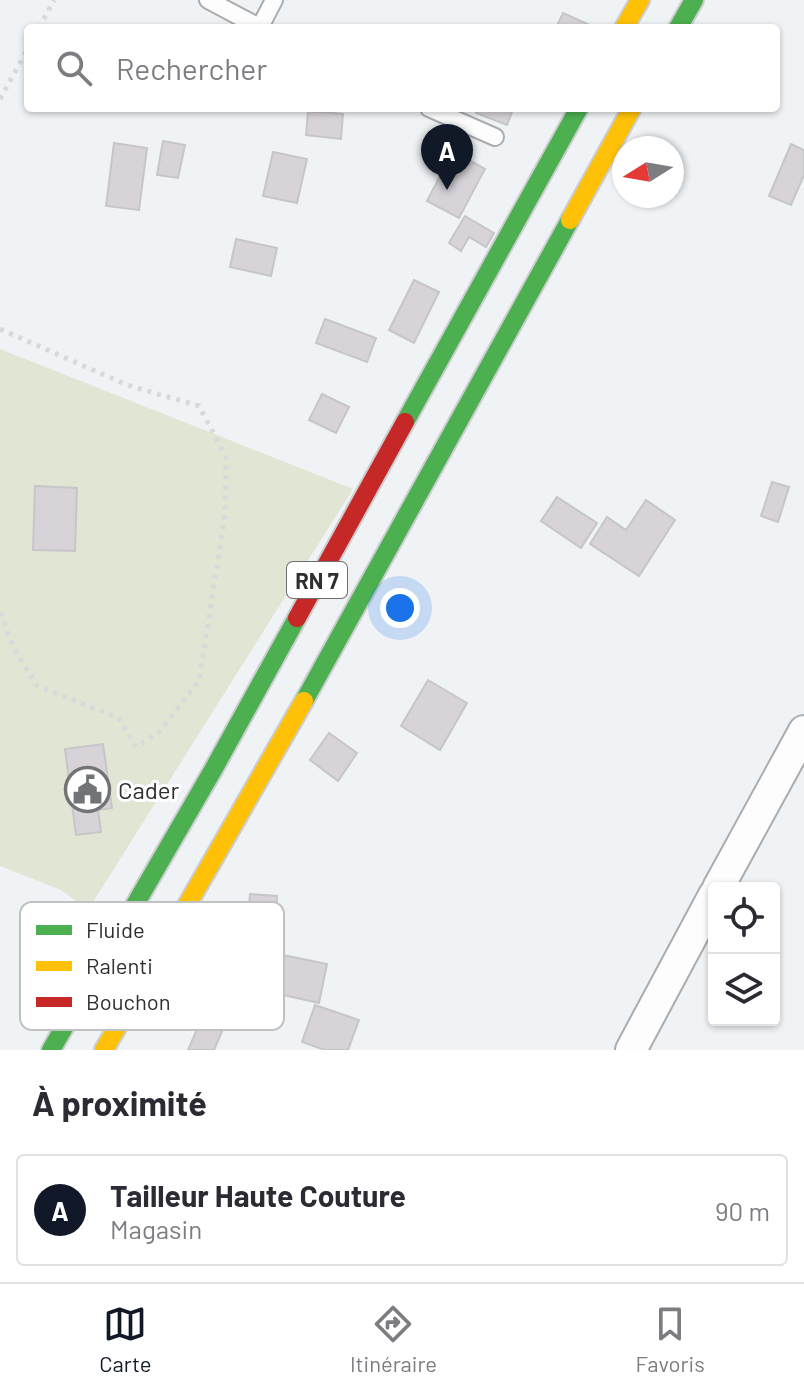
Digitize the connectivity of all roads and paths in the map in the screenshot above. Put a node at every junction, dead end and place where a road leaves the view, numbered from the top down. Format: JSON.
{"nodes":[{"id":1,"x":54,"y":0,"type":"edge"},
{"id":2,"x":208,"y":0,"type":"edge"},
{"id":3,"x":274,"y":0,"type":"edge"},
{"id":4,"x":640,"y":0,"type":"edge"},
{"id":5,"x":694,"y":0,"type":"edge"},
{"id":6,"x":41,"y":24,"type":"edge"},
{"id":7,"x":253,"y":24,"type":"edge"},
{"id":8,"x":263,"y":24,"type":"edge"},
{"id":9,"x":626,"y":24,"type":"edge"},
{"id":10,"x":680,"y":24,"type":"edge"},
{"id":11,"x":24,"y":55,"type":"edge"},
{"id":12,"x":0,"y":99,"type":"edge"},
{"id":13,"x":438,"y":112,"type":"edge"},
{"id":14,"x":577,"y":112,"type":"edge"},
{"id":15,"x":630,"y":112,"type":"edge"},
{"id":16,"x":495,"y":137,"type":"dead end"},
{"id":17,"x":0,"y":329,"type":"edge"},
{"id":18,"x":0,"y":612,"type":"edge"},
{"id":19,"x":804,"y":731,"type":"edge"},
{"id":20,"x":721,"y":882,"type":"edge"},
{"id":21,"x":137,"y":902,"type":"edge"},
{"id":22,"x":190,"y":902,"type":"edge"},
{"id":23,"x":708,"y":906,"type":"edge"},
{"id":24,"x":63,"y":1030,"type":"edge"},
{"id":25,"x":116,"y":1030,"type":"edge"},
{"id":26,"x":51,"y":1050,"type":"edge"},
{"id":27,"x":104,"y":1050,"type":"edge"},
{"id":28,"x":631,"y":1050,"type":"edge"}],
"edges":[{"from":1,"to":6,"type":"path"},
{"from":2,"to":7,"type":"lane"},
{"from":3,"to":8,"type":"lane"},
{"from":4,"to":9,"type":"main road"},
{"from":5,"to":10,"type":"main road"},
{"from":11,"to":12,"type":"path"},
{"from":13,"to":16,"type":"lane"},
{"from":14,"to":21,"type":"main road","number":"RN 7"},
{"from":15,"to":22,"type":"main road","number":"RN 7"},
{"from":17,"to":18,"type":"path"},
{"from":19,"to":20,"type":"street"},
{"from":23,"to":28,"type":"street"},
{"from":24,"to":26,"type":"main road","number":"RN 7"},
{"from":25,"to":27,"type":"main road","number":"RN 7"}]}
